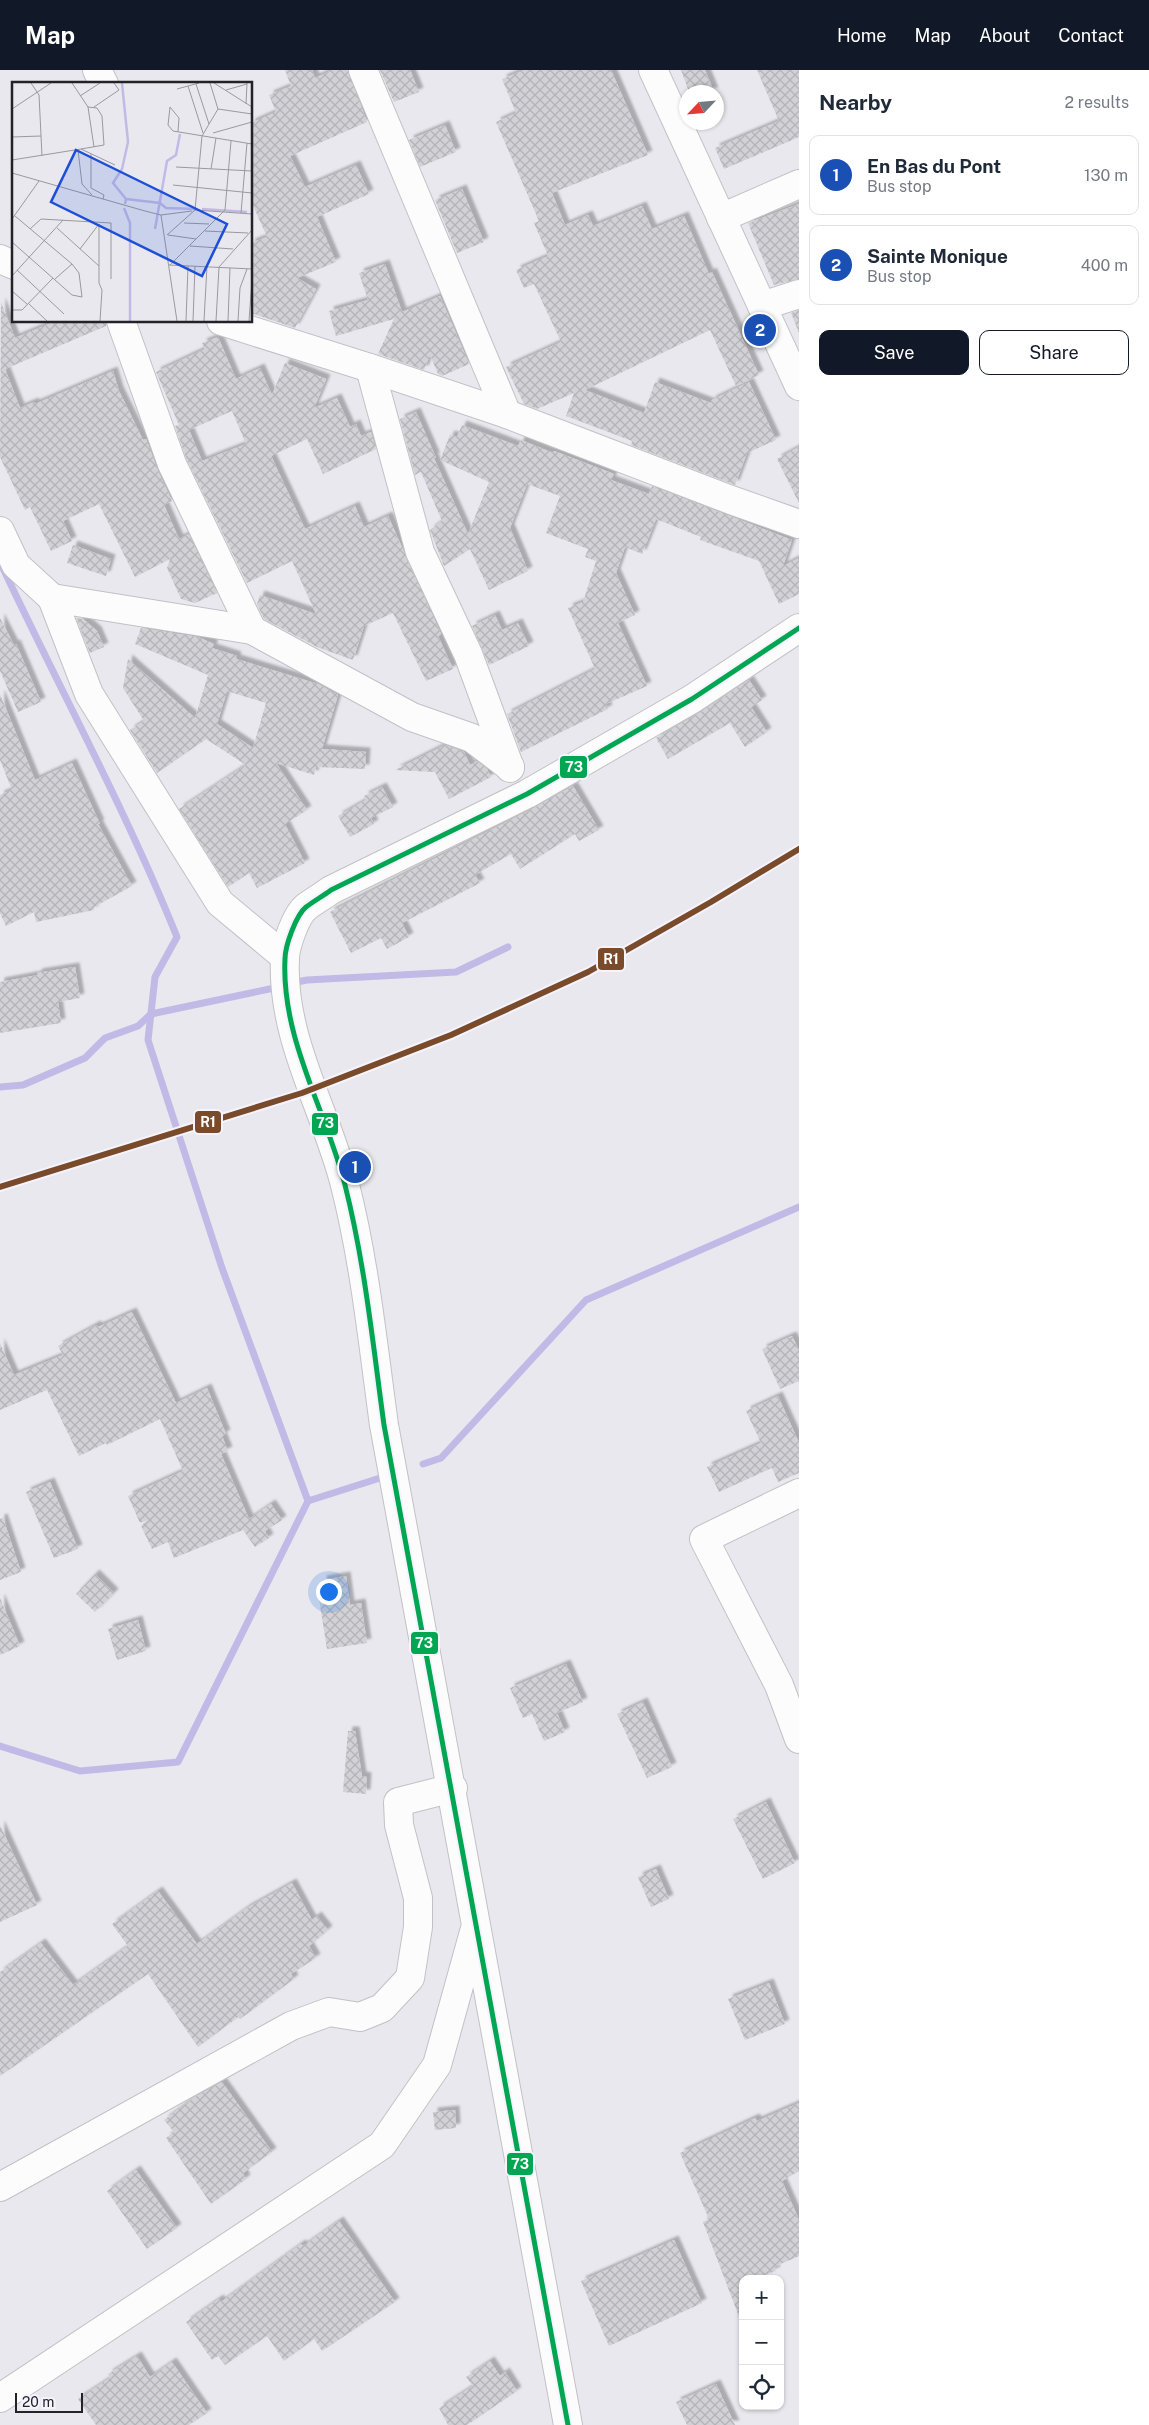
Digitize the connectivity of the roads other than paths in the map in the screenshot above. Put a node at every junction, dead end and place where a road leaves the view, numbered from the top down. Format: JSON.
{"nodes":[{"id":1,"x":97,"y":70,"type":"edge"},
{"id":2,"x":363,"y":70,"type":"edge"},
{"id":3,"x":653,"y":70,"type":"edge"},
{"id":4,"x":103,"y":82,"type":"edge"},
{"id":5,"x":799,"y":184,"type":"edge"},
{"id":6,"x":721,"y":218,"type":"junction"},
{"id":7,"x":0,"y":259,"type":"edge"},
{"id":8,"x":12,"y":265,"type":"edge"},
{"id":9,"x":799,"y":294,"type":"edge"},
{"id":10,"x":762,"y":306,"type":"junction"},
{"id":11,"x":120,"y":322,"type":"edge"},
{"id":12,"x":224,"y":322,"type":"edge"},
{"id":13,"x":370,"y":368,"type":"junction"},
{"id":14,"x":799,"y":386,"type":"edge"},
{"id":15,"x":507,"y":414,"type":"junction"},
{"id":16,"x":799,"y":524,"type":"edge"},
{"id":17,"x":0,"y":531,"type":"edge"},
{"id":18,"x":8,"y":569,"type":"edge"},
{"id":19,"x":52,"y":598,"type":"junction"},
{"id":20,"x":799,"y":628,"type":"edge"},
{"id":21,"x":252,"y":630,"type":"junction"},
{"id":22,"x":510,"y":767,"type":"junction"},
{"id":23,"x":527,"y":794,"type":"junction"},
{"id":24,"x":285,"y":957,"type":"junction"},
{"id":25,"x":799,"y":1492,"type":"edge"},
{"id":26,"x":793,"y":1683,"type":"edge"},
{"id":27,"x":799,"y":1740,"type":"edge"},
{"id":28,"x":453,"y":1788,"type":"junction"},
{"id":29,"x":475,"y":1926,"type":"junction"},
{"id":30,"x":0,"y":2186,"type":"edge"},
{"id":31,"x":0,"y":2398,"type":"edge"},
{"id":32,"x":568,"y":2425,"type":"edge"}],
"edges":[{"from":1,"to":4,"type":"street"},
{"from":2,"to":15,"type":"street"},
{"from":3,"to":6,"type":"street"},
{"from":5,"to":6,"type":"street"},
{"from":6,"to":10,"type":"street"},
{"from":7,"to":8,"type":"street"},
{"from":9,"to":10,"type":"street"},
{"from":10,"to":14,"type":"street"},
{"from":11,"to":21,"type":"street"},
{"from":12,"to":13,"type":"street"},
{"from":13,"to":15,"type":"street"},
{"from":13,"to":22,"type":"street"},
{"from":15,"to":16,"type":"street"},
{"from":17,"to":18,"type":"street"},
{"from":18,"to":19,"type":"street"},
{"from":19,"to":21,"type":"street"},
{"from":19,"to":24,"type":"street"},
{"from":20,"to":23,"type":"street"},
{"from":21,"to":22,"type":"street"},
{"from":22,"to":23,"type":"street"},
{"from":23,"to":24,"type":"street"},
{"from":24,"to":28,"type":"street"},
{"from":25,"to":26,"type":"street"},
{"from":26,"to":27,"type":"street"},
{"from":28,"to":29,"type":"street"},
{"from":28,"to":30,"type":"street"},
{"from":29,"to":31,"type":"street"},
{"from":29,"to":32,"type":"street"}]}
